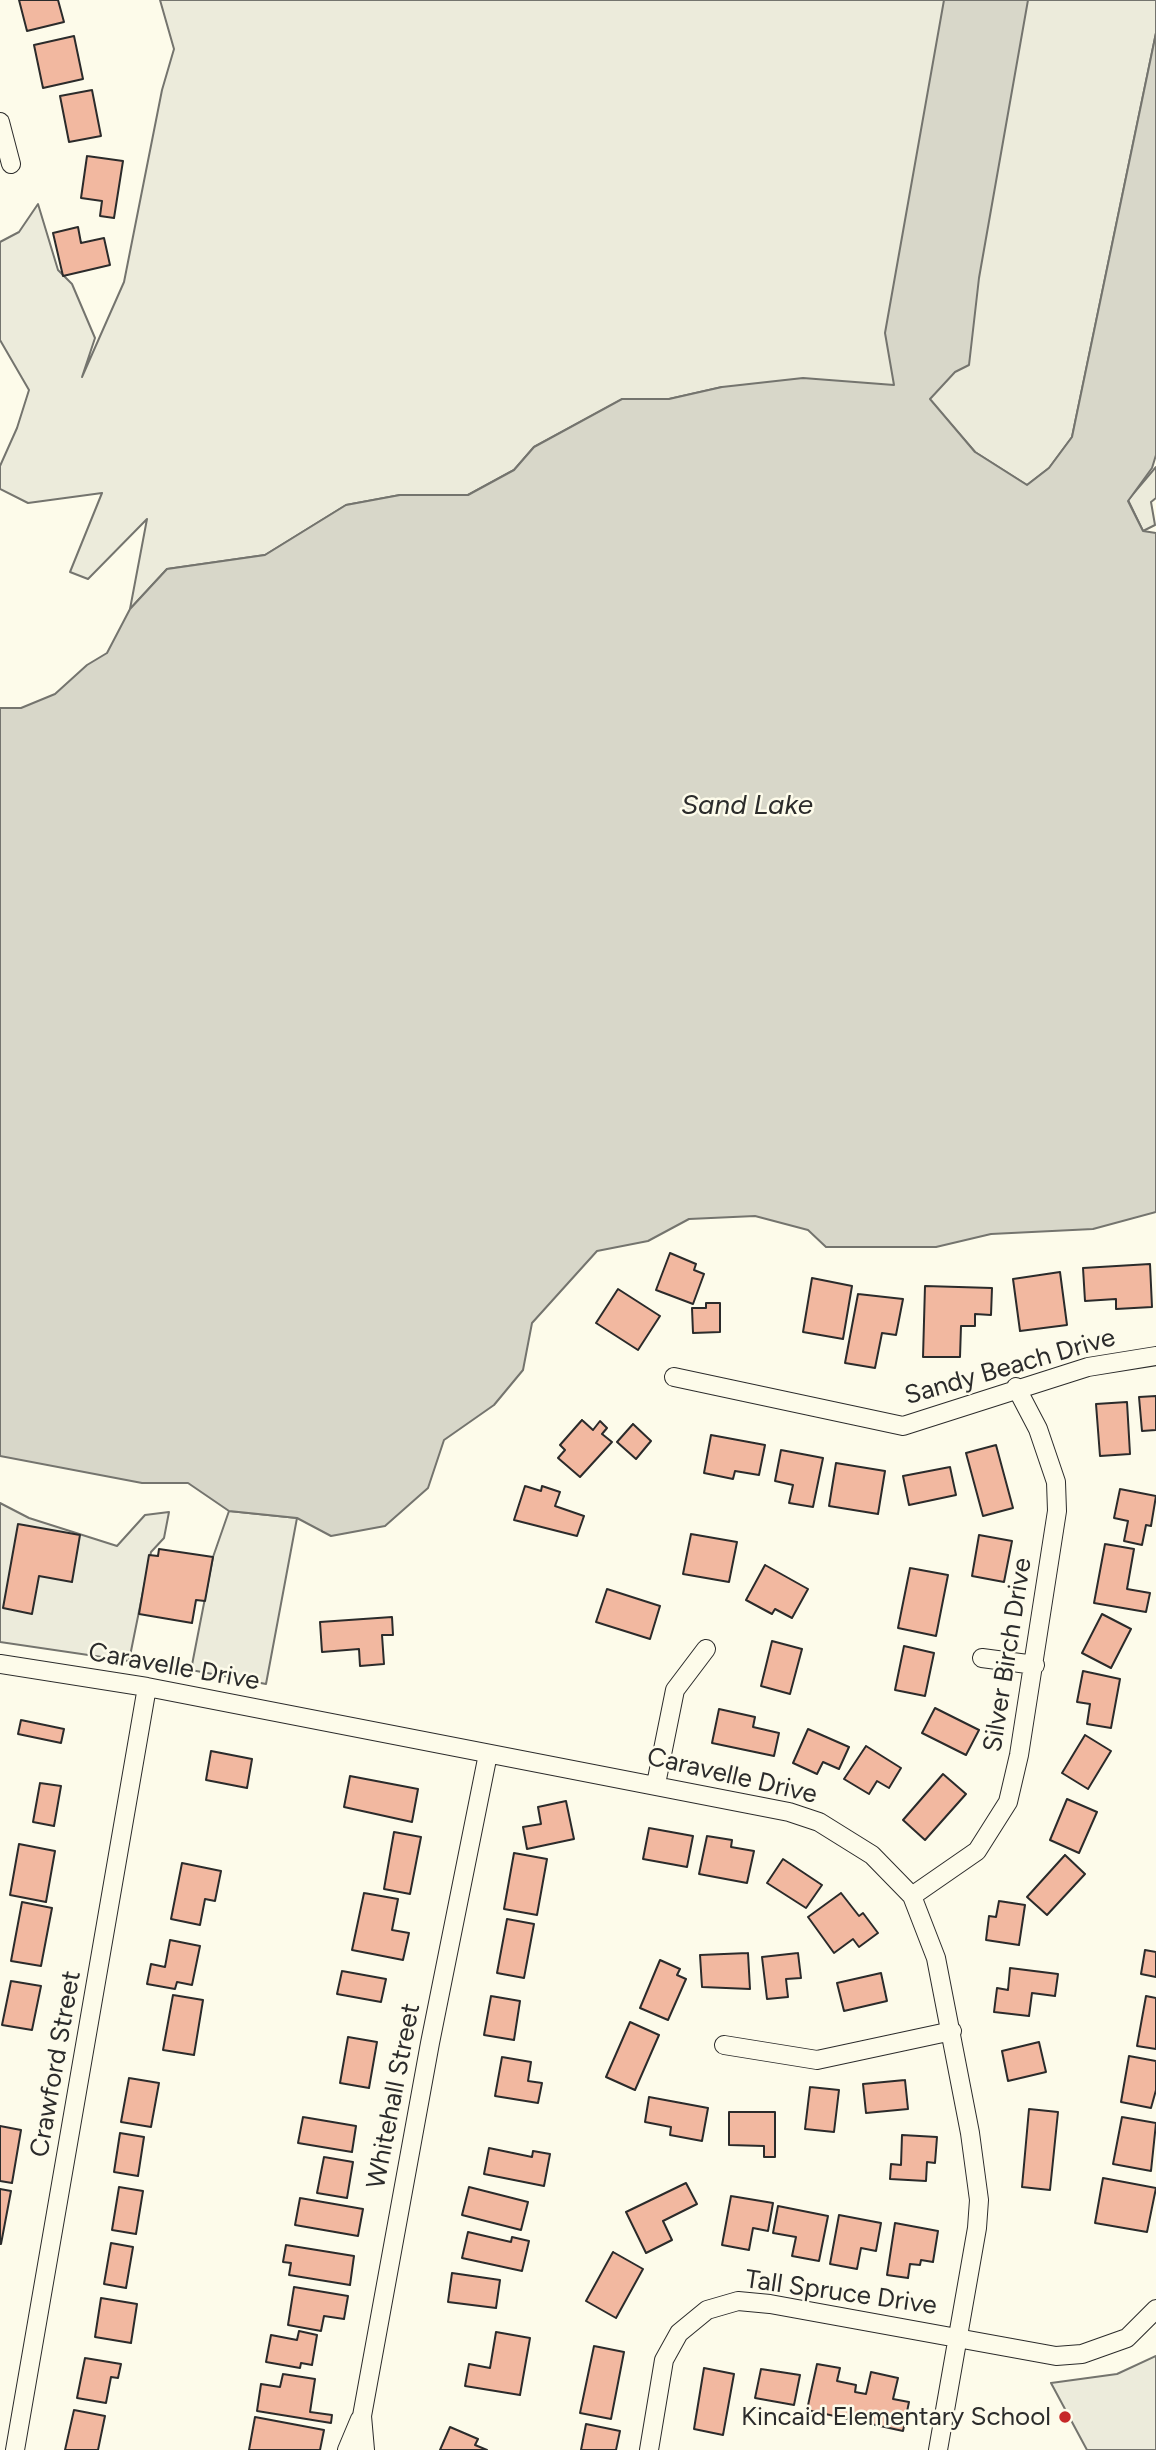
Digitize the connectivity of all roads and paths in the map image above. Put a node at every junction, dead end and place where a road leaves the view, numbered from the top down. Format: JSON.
{"nodes":[{"id":1,"x":0,"y":122,"type":"edge"},
{"id":2,"x":11,"y":164,"type":"dead end"},
{"id":3,"x":1156,"y":1356,"type":"edge"},
{"id":4,"x":674,"y":1377,"type":"dead end"},
{"id":5,"x":1016,"y":1387,"type":"junction"},
{"id":6,"x":706,"y":1649,"type":"dead end"},
{"id":7,"x":982,"y":1658,"type":"dead end"},
{"id":8,"x":0,"y":1664,"type":"edge"},
{"id":9,"x":1035,"y":1665,"type":"junction"},
{"id":10,"x":147,"y":1687,"type":"junction"},
{"id":11,"x":488,"y":1754,"type":"junction"},
{"id":12,"x":656,"y":1784,"type":"junction"},
{"id":13,"x":912,"y":1896,"type":"junction"},
{"id":14,"x":952,"y":2031,"type":"junction"},
{"id":15,"x":724,"y":2045,"type":"dead end"},
{"id":16,"x":1156,"y":2309,"type":"edge"},
{"id":17,"x":958,"y":2337,"type":"junction"},
{"id":18,"x":362,"y":2416,"type":"junction"},
{"id":19,"x":15,"y":2450,"type":"edge"},
{"id":20,"x":346,"y":2450,"type":"edge"},
{"id":21,"x":365,"y":2450,"type":"edge"},
{"id":22,"x":649,"y":2450,"type":"edge"},
{"id":23,"x":938,"y":2450,"type":"edge"}],
"edges":[{"from":1,"to":2,"type":"street"},
{"from":3,"to":5,"type":"street","name":"Sandy Beach Drive"},
{"from":4,"to":5,"type":"street","name":"Sandy Beach Drive"},
{"from":5,"to":9,"type":"street","name":"Silver Birch Drive"},
{"from":6,"to":12,"type":"street"},
{"from":7,"to":9,"type":"street"},
{"from":8,"to":10,"type":"street","name":"Caravelle Drive"},
{"from":9,"to":13,"type":"street","name":"Silver Birch Drive"},
{"from":10,"to":11,"type":"street","name":"Caravelle Drive"},
{"from":10,"to":19,"type":"street","name":"Crawford Street"},
{"from":11,"to":12,"type":"street","name":"Caravelle Drive"},
{"from":11,"to":18,"type":"street","name":"Whitehall Street"},
{"from":12,"to":13,"type":"street","name":"Caravelle Drive"},
{"from":13,"to":14,"type":"street","name":"Caravelle Drive"},
{"from":14,"to":15,"type":"street"},
{"from":14,"to":17,"type":"street","name":"Caravelle Drive"},
{"from":16,"to":17,"type":"street","name":"Tall Spruce Drive"},
{"from":17,"to":22,"type":"street","name":"Tall Spruce Drive"},
{"from":17,"to":23,"type":"street","name":"Caravelle Drive"},
{"from":18,"to":20,"type":"street"},
{"from":18,"to":21,"type":"street","name":"Whitehall Street"}]}
